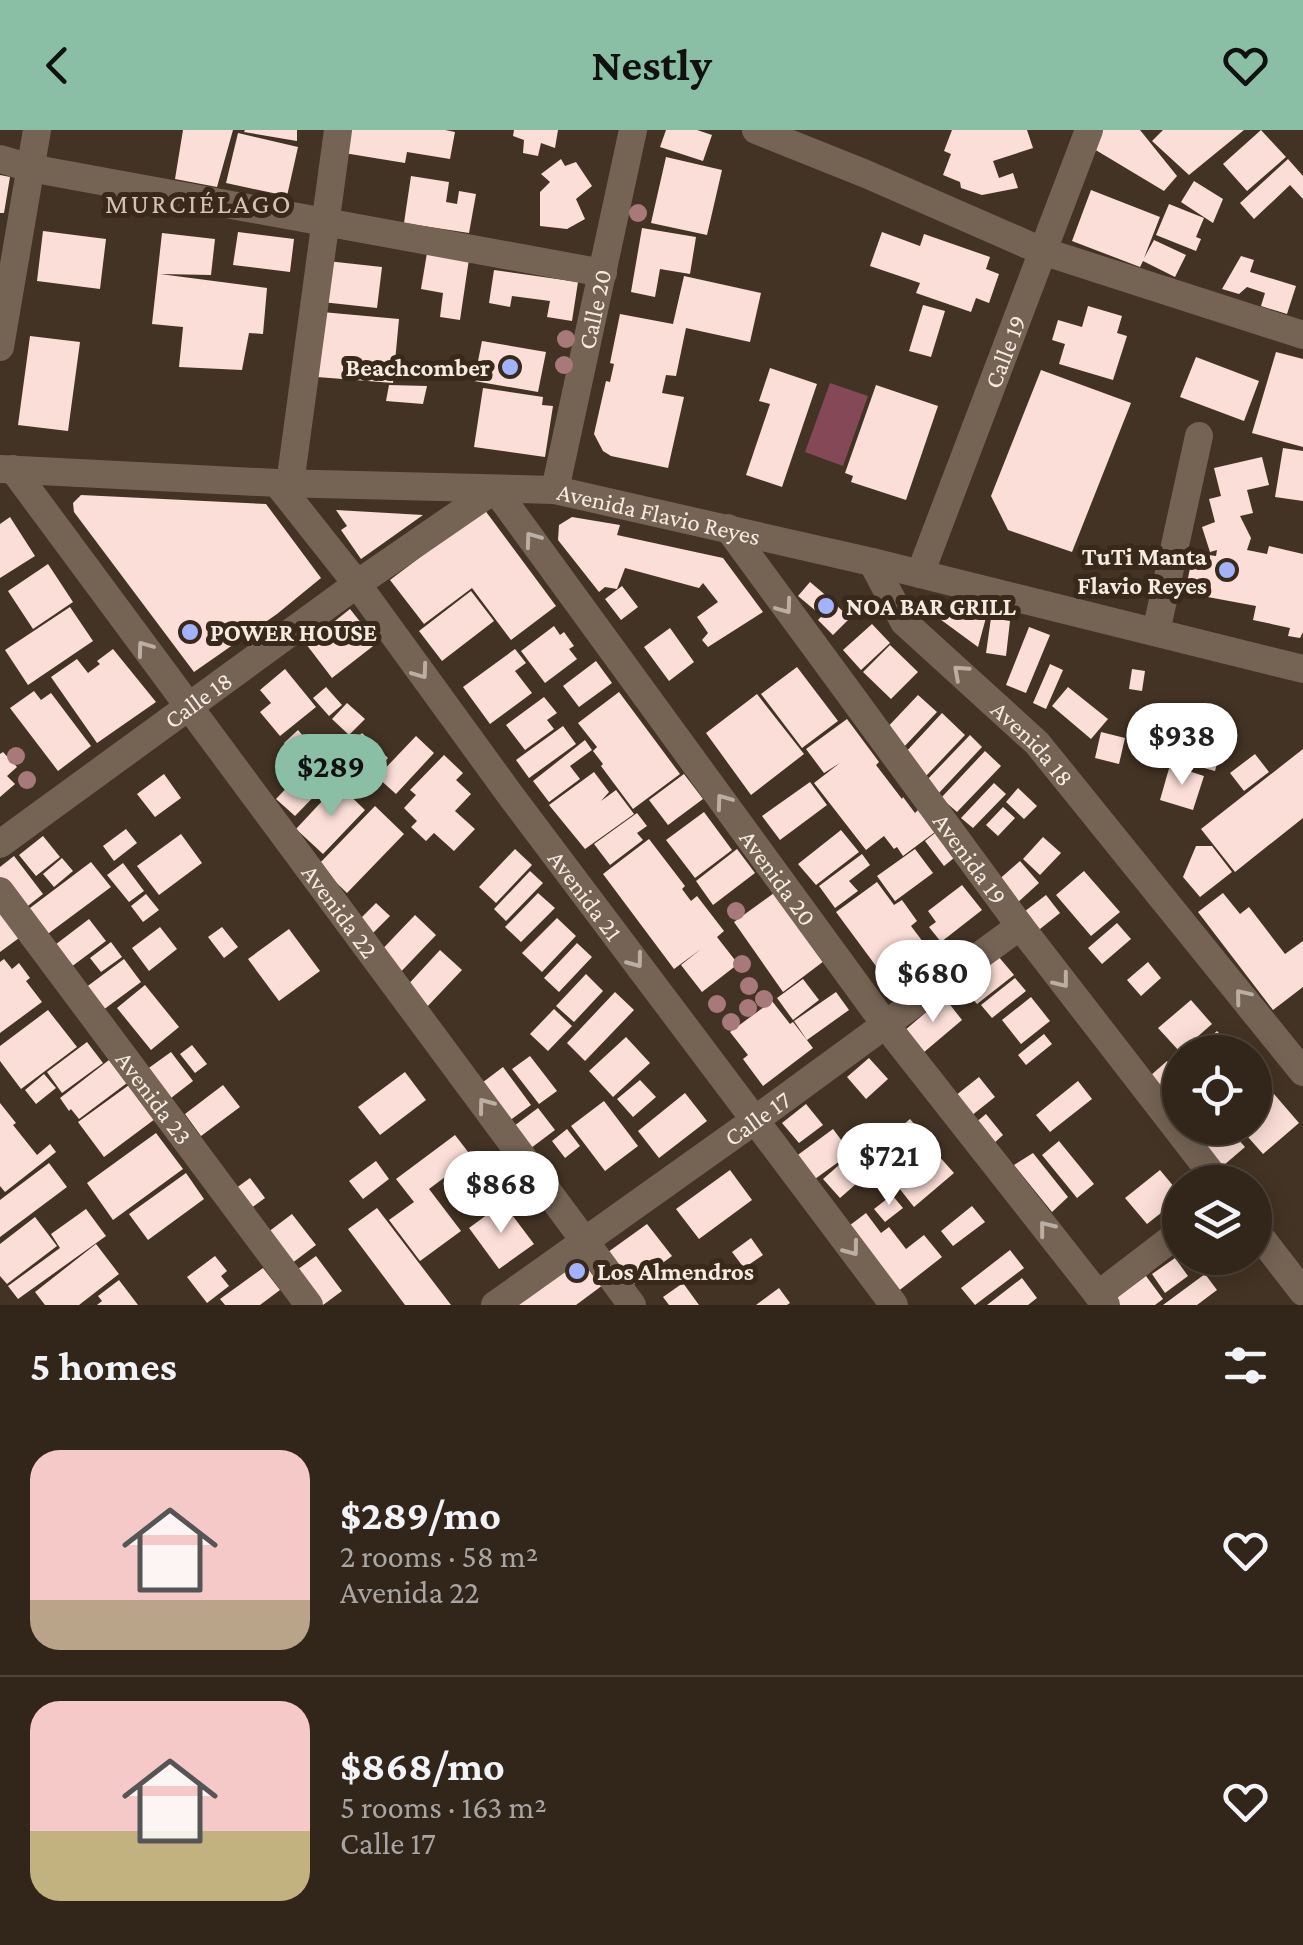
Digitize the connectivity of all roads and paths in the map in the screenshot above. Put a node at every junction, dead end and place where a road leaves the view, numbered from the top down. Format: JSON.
{"nodes":[{"id":1,"x":36,"y":130,"type":"edge"},
{"id":2,"x":338,"y":130,"type":"edge"},
{"id":3,"x":633,"y":130,"type":"edge"},
{"id":4,"x":756,"y":130,"type":"edge"},
{"id":5,"x":1089,"y":130,"type":"edge"},
{"id":6,"x":0,"y":158,"type":"edge"},
{"id":7,"x":30,"y":168,"type":"junction"},
{"id":8,"x":324,"y":222,"type":"junction"},
{"id":9,"x":1042,"y":251,"type":"junction"},
{"id":10,"x":604,"y":273,"type":"junction"},
{"id":11,"x":1303,"y":335,"type":"edge"},
{"id":12,"x":0,"y":347,"type":"edge"},
{"id":13,"x":1199,"y":436,"type":"dead end"},
{"id":14,"x":7,"y":469,"type":"edge"},
{"id":15,"x":283,"y":484,"type":"junction"},
{"id":16,"x":495,"y":488,"type":"junction"},
{"id":17,"x":555,"y":490,"type":"junction"},
{"id":18,"x":728,"y":528,"type":"junction"},
{"id":19,"x":872,"y":562,"type":"junction"},
{"id":20,"x":920,"y":574,"type":"junction"},
{"id":21,"x":356,"y":584,"type":"junction"},
{"id":22,"x":1156,"y":632,"type":"junction"},
{"id":23,"x":1303,"y":670,"type":"edge"},
{"id":24,"x":187,"y":706,"type":"junction"},
{"id":25,"x":0,"y":844,"type":"edge"},
{"id":26,"x":0,"y":891,"type":"edge"},
{"id":27,"x":1020,"y":926,"type":"junction"},
{"id":28,"x":885,"y":1024,"type":"junction"},
{"id":29,"x":1303,"y":1072,"type":"edge"},
{"id":30,"x":755,"y":1120,"type":"junction"},
{"id":31,"x":1205,"y":1165,"type":"edge"},
{"id":32,"x":585,"y":1239,"type":"junction"},
{"id":33,"x":1162,"y":1248,"type":"edge"},
{"id":34,"x":1272,"y":1252,"type":"edge"},
{"id":35,"x":1303,"y":1292,"type":"edge"},
{"id":36,"x":1102,"y":1300,"type":"edge"},
{"id":37,"x":308,"y":1305,"type":"edge"},
{"id":38,"x":495,"y":1305,"type":"edge"},
{"id":39,"x":632,"y":1305,"type":"edge"},
{"id":40,"x":894,"y":1305,"type":"edge"}],
"edges":[{"from":1,"to":7,"type":"street"},
{"from":2,"to":8,"type":"street"},
{"from":3,"to":10,"type":"street","name":"Calle 20"},
{"from":4,"to":9,"type":"street"},
{"from":5,"to":9,"type":"street","name":"Calle 19"},
{"from":6,"to":7,"type":"street"},
{"from":7,"to":8,"type":"street"},
{"from":7,"to":12,"type":"street"},
{"from":8,"to":10,"type":"street"},
{"from":8,"to":15,"type":"street"},
{"from":9,"to":11,"type":"street"},
{"from":9,"to":20,"type":"street","name":"Calle 19"},
{"from":10,"to":17,"type":"street","name":"Calle 20"},
{"from":13,"to":22,"type":"street"},
{"from":14,"to":15,"type":"street","name":"Avenida Flavio Reyes"},
{"from":24,"to":14,"type":"street","name":"Avenida 22","one_way":true},
{"from":15,"to":16,"type":"street","name":"Avenida Flavio Reyes"},
{"from":15,"to":21,"type":"street","name":"Avenida 21"},
{"from":16,"to":17,"type":"street","name":"Avenida Flavio Reyes"},
{"from":16,"to":21,"type":"street","name":"Calle 18"},
{"from":28,"to":16,"type":"street","name":"Avenida 20","one_way":true},
{"from":17,"to":18,"type":"street","name":"Avenida Flavio Reyes"},
{"from":18,"to":19,"type":"street","name":"Avenida Flavio Reyes"},
{"from":18,"to":27,"type":"street","name":"Avenida 19","one_way":true},
{"from":19,"to":20,"type":"street","name":"Avenida Flavio Reyes"},
{"from":29,"to":19,"type":"street","name":"Avenida 18","one_way":true},
{"from":20,"to":22,"type":"street","name":"Avenida Flavio Reyes"},
{"from":21,"to":24,"type":"street","name":"Calle 18"},
{"from":21,"to":30,"type":"street","name":"Avenida 21","one_way":true},
{"from":22,"to":23,"type":"street","name":"Avenida Flavio Reyes"},
{"from":24,"to":25,"type":"street","name":"Calle 18"},
{"from":32,"to":24,"type":"street","name":"Avenida 22","one_way":true},
{"from":26,"to":37,"type":"street","name":"Avenida 23"},
{"from":27,"to":28,"type":"street","name":"Calle 17"},
{"from":27,"to":31,"type":"street","name":"Avenida 19","one_way":true},
{"from":28,"to":30,"type":"street","name":"Calle 17"},
{"from":36,"to":28,"type":"street","name":"Avenida 20","one_way":true},
{"from":30,"to":32,"type":"street","name":"Calle 17"},
{"from":30,"to":40,"type":"street","name":"Avenida 21","one_way":true},
{"from":32,"to":38,"type":"street","name":"Calle 17"},
{"from":32,"to":39,"type":"street","name":"Avenida 22"},
{"from":33,"to":36,"type":"street"},
{"from":34,"to":35,"type":"street"}]}
